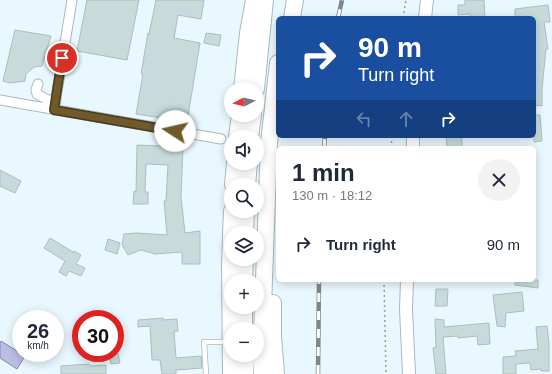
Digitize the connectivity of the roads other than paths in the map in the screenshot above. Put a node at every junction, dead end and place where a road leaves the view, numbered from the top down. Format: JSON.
{"nodes":[{"id":1,"x":72,"y":0,"type":"edge"},
{"id":2,"x":295,"y":0,"type":"edge"},
{"id":3,"x":427,"y":0,"type":"edge"},
{"id":4,"x":261,"y":3,"type":"edge"},
{"id":5,"x":285,"y":12,"type":"edge"},
{"id":6,"x":425,"y":16,"type":"edge"},
{"id":7,"x":276,"y":81,"type":"edge"},
{"id":8,"x":243,"y":82,"type":"edge"},
{"id":9,"x":256,"y":82,"type":"edge"},
{"id":10,"x":38,"y":84,"type":"dead end"},
{"id":11,"x":0,"y":100,"type":"edge"},
{"id":12,"x":55,"y":106,"type":"junction"},
{"id":13,"x":221,"y":139,"type":"dead end"},
{"id":14,"x":276,"y":210,"type":"edge"},
{"id":15,"x":230,"y":266,"type":"edge"},
{"id":16,"x":407,"y":282,"type":"edge"},
{"id":17,"x":231,"y":322,"type":"edge"},
{"id":18,"x":224,"y":342,"type":"edge"},
{"id":19,"x":231,"y":362,"type":"edge"},
{"id":20,"x":245,"y":362,"type":"edge"},
{"id":21,"x":206,"y":374,"type":"edge"},
{"id":22,"x":231,"y":374,"type":"edge"},
{"id":23,"x":245,"y":374,"type":"edge"},
{"id":24,"x":262,"y":374,"type":"edge"},
{"id":25,"x":276,"y":374,"type":"edge"},
{"id":26,"x":409,"y":374,"type":"edge"}],
"edges":[{"from":1,"to":12,"type":"street"},
{"from":2,"to":5,"type":"highway"},
{"from":3,"to":6,"type":"street"},
{"from":4,"to":8,"type":"highway"},
{"from":4,"to":9,"type":"highway"},
{"from":7,"to":24,"type":"highway"},
{"from":10,"to":12,"type":"street"},
{"from":11,"to":12,"type":"street"},
{"from":12,"to":13,"type":"street"},
{"from":14,"to":25,"type":"highway"},
{"from":15,"to":17,"type":"highway"},
{"from":16,"to":26,"type":"street"},
{"from":18,"to":21,"type":"lane"},
{"from":19,"to":22,"type":"highway"},
{"from":20,"to":23,"type":"highway"}]}
